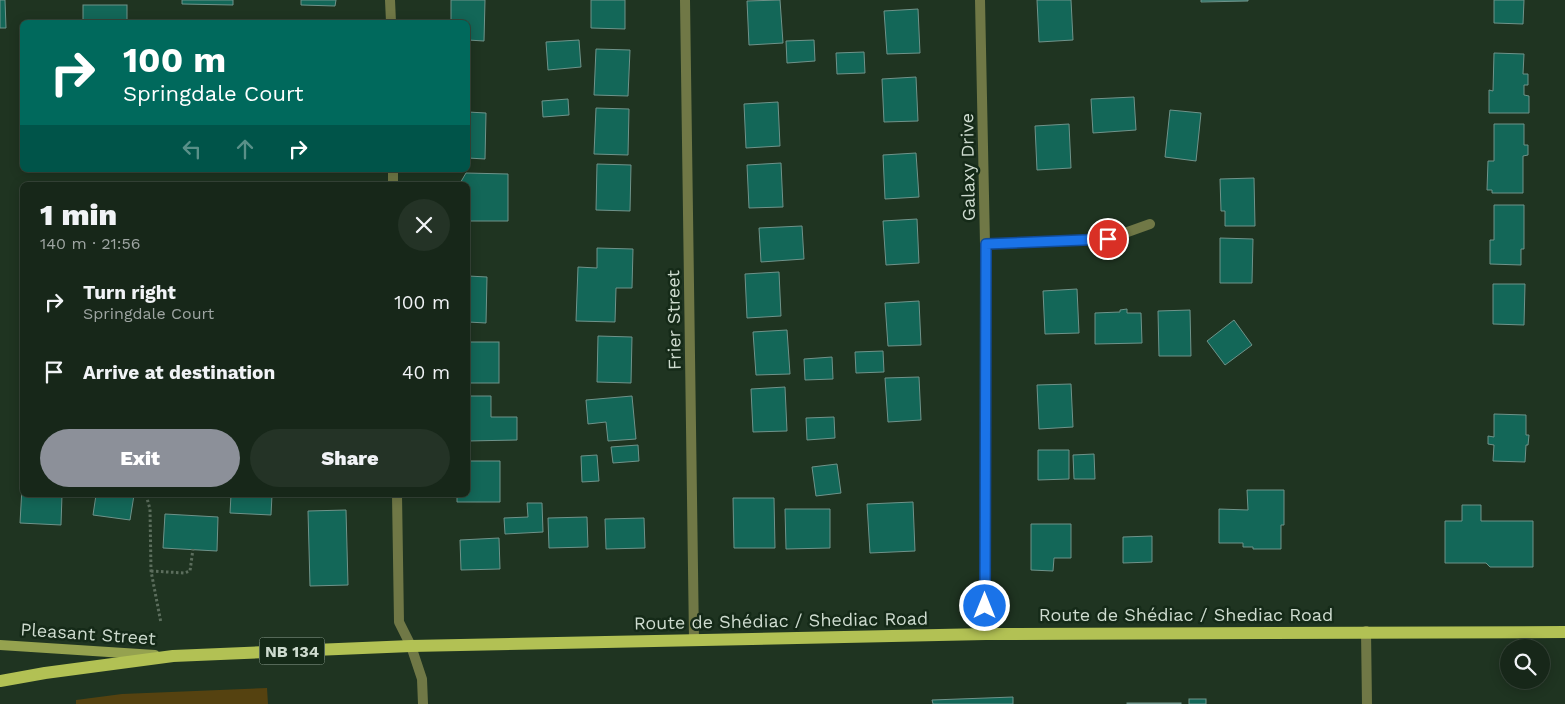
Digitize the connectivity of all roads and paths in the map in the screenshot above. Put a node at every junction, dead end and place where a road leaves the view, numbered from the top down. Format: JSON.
{"nodes":[{"id":1,"x":390,"y":0,"type":"edge"},
{"id":2,"x":685,"y":0,"type":"edge"},
{"id":3,"x":980,"y":0,"type":"edge"},
{"id":4,"x":391,"y":20,"type":"edge"},
{"id":5,"x":1150,"y":224,"type":"dead end"},
{"id":6,"x":986,"y":244,"type":"junction"},
{"id":7,"x":147,"y":497,"type":"edge"},
{"id":8,"x":397,"y":497,"type":"edge"},
{"id":9,"x":193,"y":550,"type":"dead end"},
{"id":10,"x":151,"y":571,"type":"junction"},
{"id":11,"x":161,"y":623,"type":"dead end"},
{"id":12,"x":1366,"y":631,"type":"junction"},
{"id":13,"x":1565,"y":632,"type":"edge"},
{"id":14,"x":986,"y":634,"type":"junction"},
{"id":15,"x":694,"y":640,"type":"junction"},
{"id":16,"x":0,"y":645,"type":"edge"},
{"id":17,"x":411,"y":646,"type":"junction"},
{"id":18,"x":173,"y":656,"type":"junction"},
{"id":19,"x":0,"y":681,"type":"edge"},
{"id":20,"x":423,"y":704,"type":"edge"},
{"id":21,"x":1367,"y":704,"type":"edge"}],
"edges":[{"from":1,"to":4,"type":"street"},
{"from":2,"to":15,"type":"street","name":"Frier Street"},
{"from":3,"to":6,"type":"street","name":"Galaxy Drive"},
{"from":5,"to":6,"type":"street"},
{"from":6,"to":14,"type":"street","name":"Galaxy Drive"},
{"from":7,"to":10,"type":"path"},
{"from":8,"to":17,"type":"street"},
{"from":9,"to":10,"type":"path"},
{"from":10,"to":11,"type":"path"},
{"from":12,"to":13,"type":"main road","name":"Route de Shédiac / Shediac Road","number":"NB 134"},
{"from":12,"to":14,"type":"main road","name":"Route de Shédiac / Shediac Road","number":"NB 134"},
{"from":12,"to":21,"type":"street"},
{"from":14,"to":15,"type":"main road","name":"Route de Shédiac / Shediac Road","number":"NB 134"},
{"from":15,"to":17,"type":"main road","name":"Route de Shédiac / Shediac Road","number":"NB 134"},
{"from":16,"to":18,"type":"street","name":"Pleasant Street"},
{"from":17,"to":18,"type":"main road","name":"Route de Shédiac / Shediac Road","number":"NB 134"},
{"from":17,"to":20,"type":"street"},
{"from":18,"to":19,"type":"main road","name":"Route de Shédiac / Shediac Road","number":"NB 134"}]}
